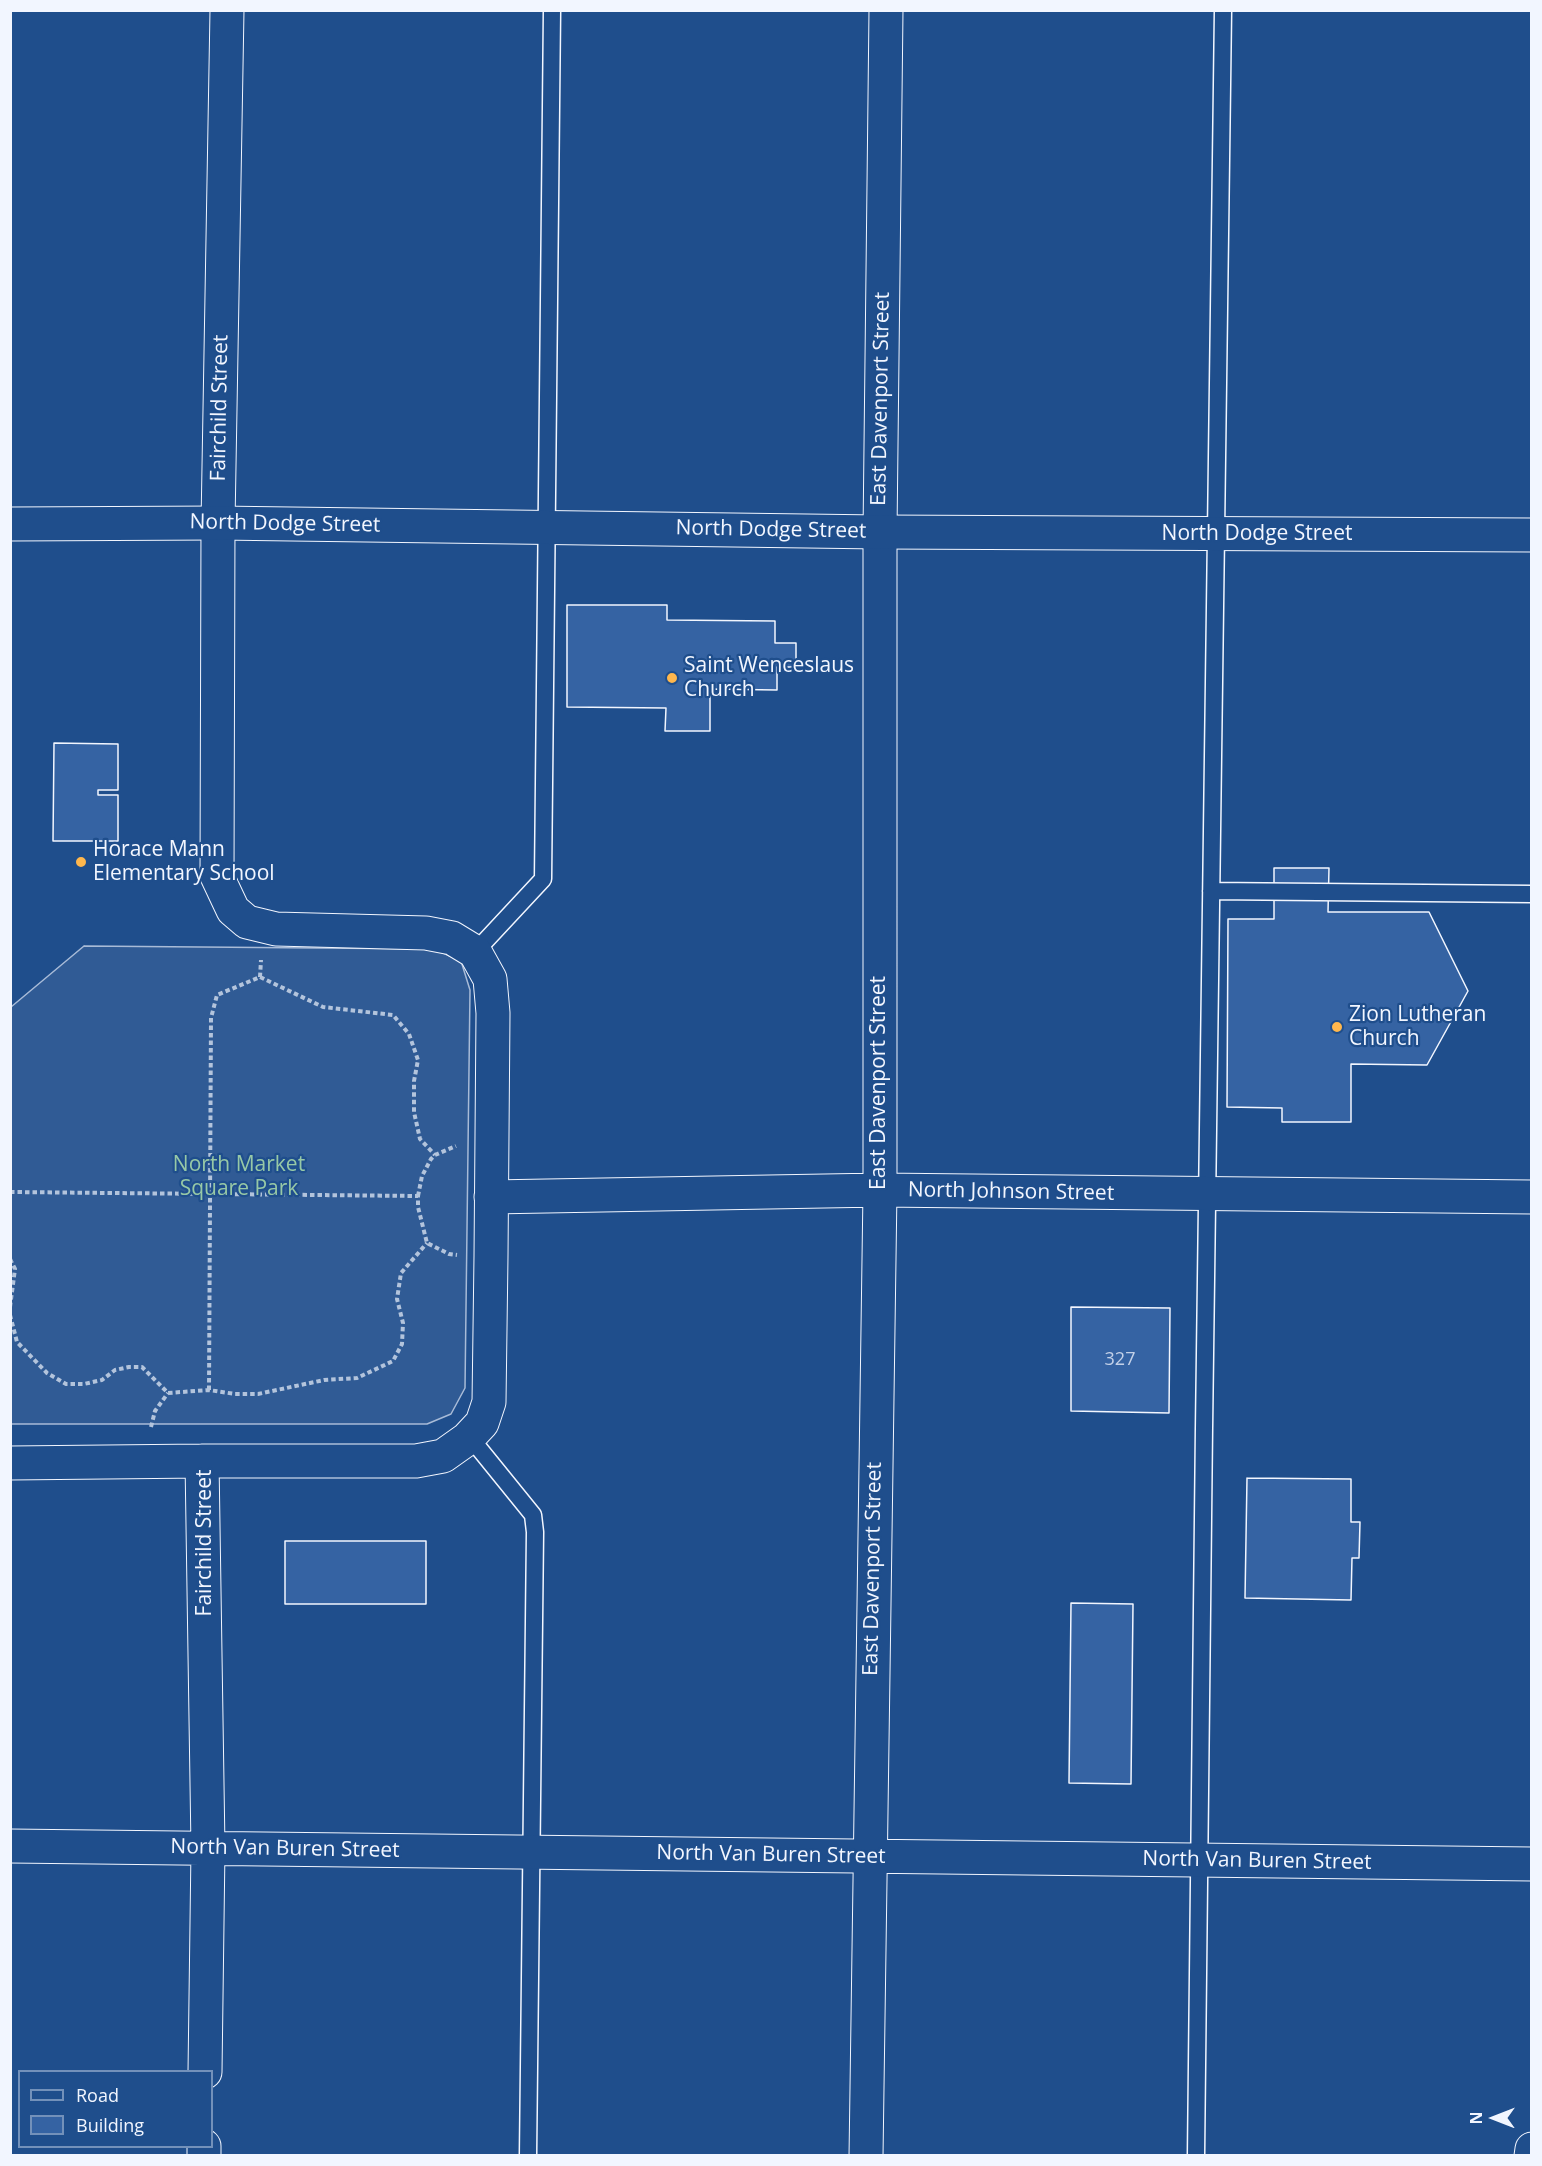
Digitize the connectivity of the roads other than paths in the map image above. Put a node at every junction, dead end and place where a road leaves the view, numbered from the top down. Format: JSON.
{"nodes":[{"id":1,"x":227,"y":10,"type":"edge"},
{"id":2,"x":552,"y":10,"type":"edge"},
{"id":3,"x":886,"y":10,"type":"edge"},
{"id":4,"x":1223,"y":10,"type":"edge"},
{"id":5,"x":218,"y":523,"type":"junction"},
{"id":6,"x":10,"y":524,"type":"edge"},
{"id":7,"x":546,"y":527,"type":"junction"},
{"id":8,"x":879,"y":532,"type":"junction"},
{"id":9,"x":1216,"y":534,"type":"junction"},
{"id":10,"x":1532,"y":535,"type":"edge"},
{"id":11,"x":1211,"y":891,"type":"junction"},
{"id":12,"x":1532,"y":894,"type":"edge"},
{"id":13,"x":475,"y":952,"type":"junction"},
{"id":14,"x":879,"y":1190,"type":"junction"},
{"id":15,"x":1207,"y":1194,"type":"junction"},
{"id":16,"x":491,"y":1197,"type":"junction"},
{"id":17,"x":1532,"y":1197,"type":"edge"},
{"id":18,"x":469,"y":1436,"type":"junction"},
{"id":19,"x":202,"y":1461,"type":"junction"},
{"id":20,"x":10,"y":1463,"type":"edge"},
{"id":21,"x":10,"y":1846,"type":"edge"},
{"id":22,"x":208,"y":1848,"type":"junction"},
{"id":23,"x":531,"y":1852,"type":"junction"},
{"id":24,"x":869,"y":1856,"type":"junction"},
{"id":25,"x":1199,"y":1860,"type":"junction"},
{"id":26,"x":1532,"y":1864,"type":"edge"},
{"id":27,"x":205,"y":2070,"type":"edge"},
{"id":28,"x":1532,"y":2149,"type":"edge"},
{"id":29,"x":528,"y":2156,"type":"edge"},
{"id":30,"x":866,"y":2156,"type":"edge"},
{"id":31,"x":1196,"y":2156,"type":"edge"},
{"id":32,"x":1531,"y":2156,"type":"edge"}],
"edges":[{"from":1,"to":5,"type":"street","name":"Fairchild Street"},
{"from":2,"to":7,"type":"lane"},
{"from":3,"to":8,"type":"street","name":"East Davenport Street"},
{"from":4,"to":9,"type":"lane"},
{"from":5,"to":6,"type":"street","name":"North Dodge Street"},
{"from":5,"to":7,"type":"street","name":"North Dodge Street"},
{"from":5,"to":13,"type":"street","name":"Fairchild Street"},
{"from":7,"to":8,"type":"street","name":"North Dodge Street"},
{"from":7,"to":13,"type":"lane"},
{"from":8,"to":9,"type":"street","name":"North Dodge Street"},
{"from":8,"to":14,"type":"street","name":"East Davenport Street"},
{"from":9,"to":10,"type":"street","name":"North Dodge Street"},
{"from":9,"to":11,"type":"lane"},
{"from":11,"to":12,"type":"lane"},
{"from":11,"to":15,"type":"lane"},
{"from":13,"to":16,"type":"street","name":"Fairchild Street"},
{"from":14,"to":15,"type":"street","name":"North Johnson Street"},
{"from":14,"to":16,"type":"street","name":"North Johnson Street"},
{"from":14,"to":24,"type":"street","name":"East Davenport Street"},
{"from":15,"to":17,"type":"street","name":"North Johnson Street"},
{"from":15,"to":25,"type":"lane"},
{"from":16,"to":18,"type":"street","name":"Fairchild Street"},
{"from":18,"to":19,"type":"street","name":"Fairchild Street"},
{"from":18,"to":23,"type":"lane"},
{"from":19,"to":20,"type":"street"},
{"from":19,"to":22,"type":"street","name":"Fairchild Street"},
{"from":21,"to":22,"type":"street","name":"North Van Buren Street"},
{"from":22,"to":23,"type":"street","name":"North Van Buren Street"},
{"from":22,"to":27,"type":"street","name":"Fairchild Street"},
{"from":23,"to":24,"type":"street","name":"North Van Buren Street"},
{"from":23,"to":29,"type":"lane"},
{"from":24,"to":25,"type":"street","name":"North Van Buren Street"},
{"from":24,"to":30,"type":"street","name":"East Davenport Street"},
{"from":25,"to":26,"type":"street","name":"North Van Buren Street"},
{"from":25,"to":31,"type":"lane"},
{"from":28,"to":32,"type":"street"}]}
